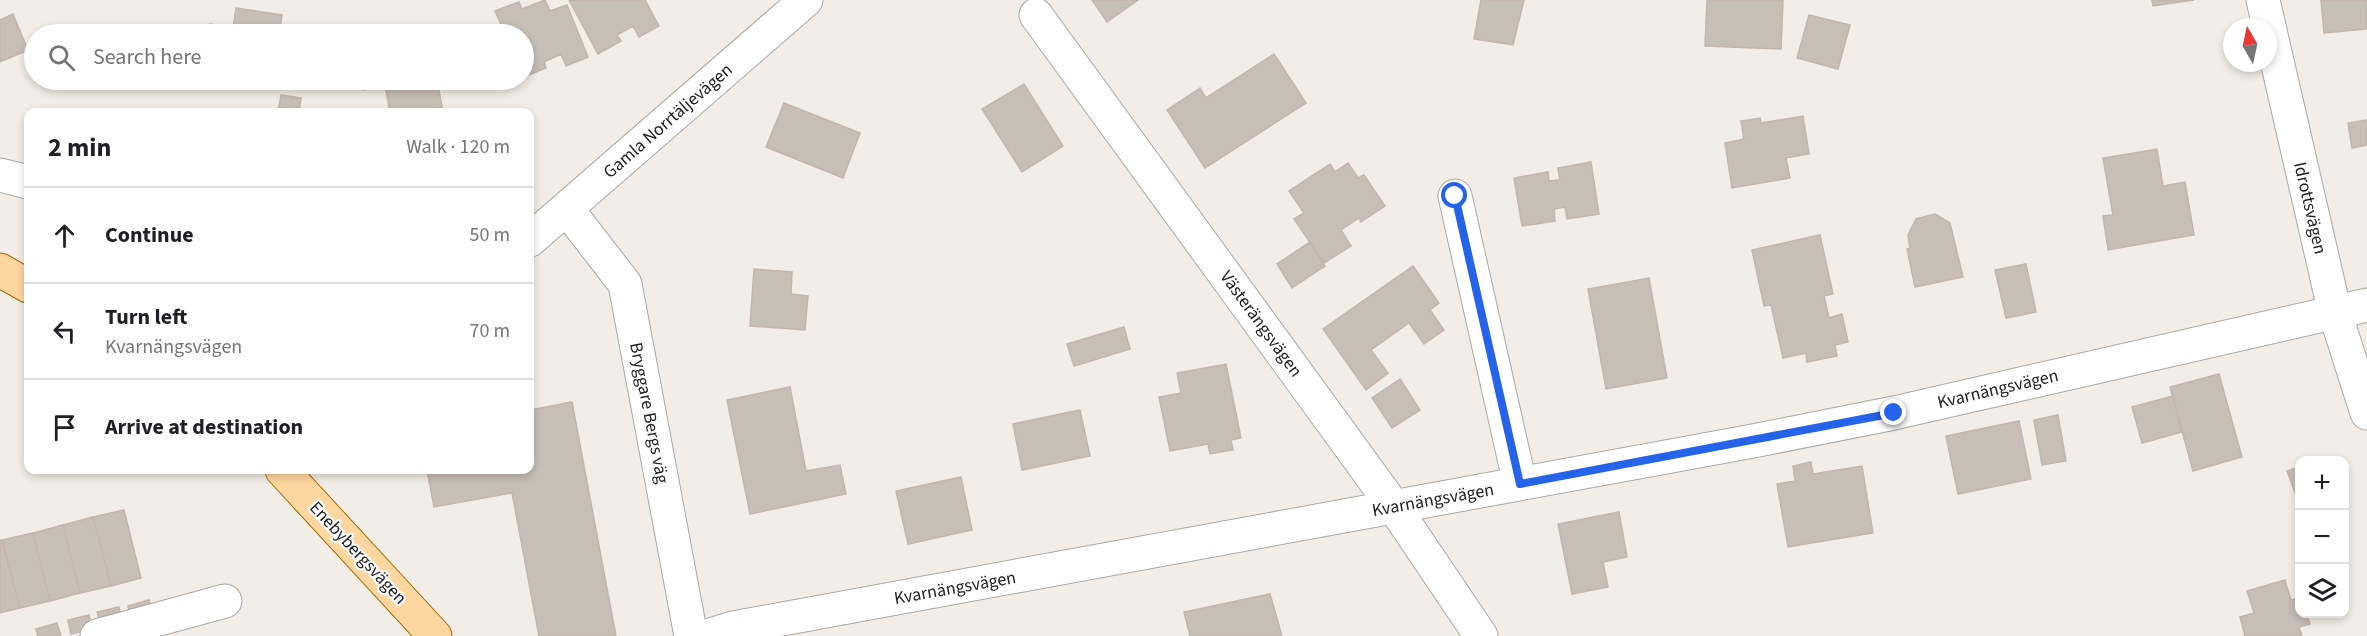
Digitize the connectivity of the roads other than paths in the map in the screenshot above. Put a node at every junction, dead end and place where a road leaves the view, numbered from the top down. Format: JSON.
{"nodes":[{"id":1,"x":806,"y":0,"type":"edge"},
{"id":2,"x":2263,"y":0,"type":"edge"},
{"id":3,"x":1036,"y":15,"type":"dead end"},
{"id":4,"x":0,"y":176,"type":"edge"},
{"id":5,"x":24,"y":181,"type":"edge"},
{"id":6,"x":1455,"y":196,"type":"dead end"},
{"id":7,"x":567,"y":209,"type":"junction"},
{"id":8,"x":534,"y":237,"type":"edge"},
{"id":9,"x":0,"y":270,"type":"edge"},
{"id":10,"x":24,"y":284,"type":"edge"},
{"id":11,"x":2367,"y":305,"type":"edge"},
{"id":12,"x":2335,"y":313,"type":"junction"},
{"id":13,"x":2367,"y":413,"type":"edge"},
{"id":14,"x":286,"y":474,"type":"edge"},
{"id":15,"x":1520,"y":484,"type":"junction"},
{"id":16,"x":1394,"y":507,"type":"junction"},
{"id":17,"x":225,"y":601,"type":"dead end"},
{"id":18,"x":128,"y":631,"type":"edge"},
{"id":19,"x":96,"y":636,"type":"edge"},
{"id":20,"x":435,"y":636,"type":"edge"},
{"id":21,"x":691,"y":636,"type":"edge"},
{"id":22,"x":707,"y":636,"type":"edge"},
{"id":23,"x":1481,"y":636,"type":"edge"}],
"edges":[{"from":1,"to":7,"type":"street","name":"Gamla Norrtäljevägen"},
{"from":2,"to":12,"type":"street","name":"Idrottsvägen"},
{"from":3,"to":16,"type":"street","name":"Västerängsvägen"},
{"from":4,"to":5,"type":"street"},
{"from":6,"to":15,"type":"street"},
{"from":7,"to":8,"type":"street","name":"Gamla Norrtäljevägen"},
{"from":7,"to":21,"type":"street","name":"Bryggare Bergs väg"},
{"from":9,"to":10,"type":"main road"},
{"from":11,"to":12,"type":"street","name":"Kvarnängsvägen"},
{"from":12,"to":13,"type":"street","name":"Idrottsvägen"},
{"from":12,"to":15,"type":"street","name":"Kvarnängsvägen"},
{"from":14,"to":20,"type":"main road","name":"Enebybergsvägen"},
{"from":15,"to":16,"type":"street","name":"Kvarnängsvägen"},
{"from":16,"to":22,"type":"street","name":"Kvarnängsvägen"},
{"from":16,"to":23,"type":"street","name":"Västerängsvägen"},
{"from":17,"to":18,"type":"street"},
{"from":18,"to":19,"type":"street"}]}
